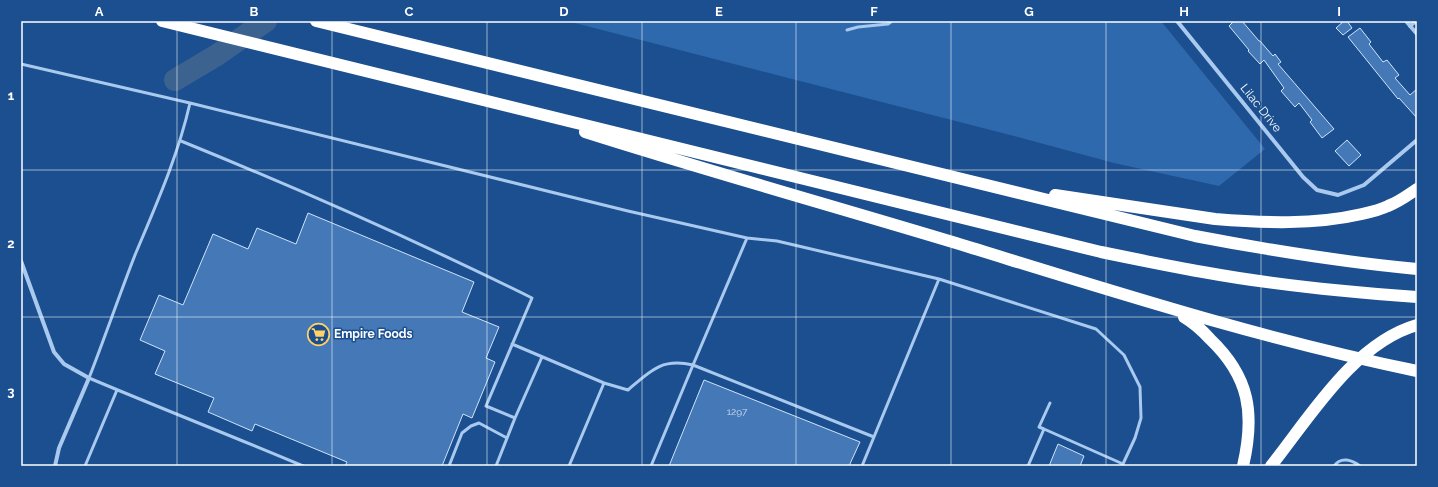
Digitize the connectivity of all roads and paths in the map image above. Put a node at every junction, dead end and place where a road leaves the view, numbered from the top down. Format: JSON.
{"nodes":[{"id":1,"x":162,"y":21,"type":"edge"},
{"id":2,"x":316,"y":21,"type":"edge"},
{"id":3,"x":892,"y":21,"type":"edge"},
{"id":4,"x":1177,"y":21,"type":"edge"},
{"id":5,"x":1406,"y":21,"type":"edge"},
{"id":6,"x":1416,"y":21,"type":"edge"},
{"id":7,"x":1410,"y":26,"type":"junction"},
{"id":8,"x":848,"y":30,"type":"dead end"},
{"id":9,"x":1417,"y":34,"type":"edge"},
{"id":10,"x":21,"y":64,"type":"edge"},
{"id":11,"x":481,"y":99,"type":"junction"},
{"id":12,"x":190,"y":103,"type":"junction"},
{"id":13,"x":1417,"y":140,"type":"edge"},
{"id":14,"x":181,"y":141,"type":"junction"},
{"id":15,"x":978,"y":183,"type":"junction"},
{"id":16,"x":1417,"y":189,"type":"edge"},
{"id":17,"x":747,"y":238,"type":"junction"},
{"id":18,"x":21,"y":261,"type":"edge"},
{"id":19,"x":1417,"y":269,"type":"edge"},
{"id":20,"x":939,"y":279,"type":"junction"},
{"id":21,"x":1417,"y":297,"type":"edge"},
{"id":22,"x":1165,"y":307,"type":"junction"},
{"id":23,"x":1417,"y":326,"type":"edge"},
{"id":24,"x":512,"y":344,"type":"junction"},
{"id":25,"x":542,"y":357,"type":"junction"},
{"id":26,"x":1360,"y":360,"type":"junction"},
{"id":27,"x":693,"y":365,"type":"junction"},
{"id":28,"x":1417,"y":371,"type":"edge"},
{"id":29,"x":89,"y":378,"type":"junction"},
{"id":30,"x":604,"y":383,"type":"junction"},
{"id":31,"x":117,"y":390,"type":"junction"},
{"id":32,"x":1050,"y":402,"type":"dead end"},
{"id":33,"x":515,"y":418,"type":"junction"},
{"id":34,"x":1044,"y":429,"type":"junction"},
{"id":35,"x":874,"y":437,"type":"junction"},
{"id":36,"x":507,"y":438,"type":"junction"},
{"id":37,"x":1122,"y":465,"type":"edge"},
{"id":38,"x":55,"y":466,"type":"edge"},
{"id":39,"x":85,"y":466,"type":"edge"},
{"id":40,"x":303,"y":466,"type":"edge"},
{"id":41,"x":449,"y":466,"type":"edge"},
{"id":42,"x":496,"y":466,"type":"edge"},
{"id":43,"x":569,"y":466,"type":"edge"},
{"id":44,"x":650,"y":466,"type":"edge"},
{"id":45,"x":862,"y":466,"type":"edge"},
{"id":46,"x":1028,"y":466,"type":"edge"},
{"id":47,"x":1243,"y":466,"type":"edge"},
{"id":48,"x":1271,"y":466,"type":"edge"},
{"id":49,"x":1334,"y":466,"type":"edge"},
{"id":50,"x":1360,"y":466,"type":"edge"}],
"edges":[{"from":1,"to":11,"type":"highway"},
{"from":2,"to":15,"type":"highway"},
{"from":3,"to":8,"type":"lane"},
{"from":4,"to":13,"type":"street","name":"Lilac Drive"},
{"from":5,"to":7,"type":"street"},
{"from":6,"to":7,"type":"street"},
{"from":7,"to":9,"type":"street"},
{"from":10,"to":12,"type":"lane"},
{"from":11,"to":21,"type":"highway"},
{"from":11,"to":22,"type":"highway"},
{"from":12,"to":14,"type":"lane"},
{"from":12,"to":17,"type":"lane"},
{"from":14,"to":24,"type":"lane"},
{"from":14,"to":29,"type":"lane"},
{"from":15,"to":16,"type":"highway"},
{"from":15,"to":19,"type":"highway"},
{"from":17,"to":20,"type":"lane"},
{"from":17,"to":27,"type":"lane"},
{"from":18,"to":29,"type":"street"},
{"from":20,"to":35,"type":"lane"},
{"from":20,"to":37,"type":"lane"},
{"from":22,"to":26,"type":"highway"},
{"from":22,"to":47,"type":"highway"},
{"from":23,"to":26,"type":"highway"},
{"from":24,"to":25,"type":"lane"},
{"from":24,"to":33,"type":"lane"},
{"from":25,"to":30,"type":"lane"},
{"from":25,"to":33,"type":"lane"},
{"from":26,"to":28,"type":"highway"},
{"from":26,"to":48,"type":"highway"},
{"from":27,"to":30,"type":"lane"},
{"from":27,"to":35,"type":"lane"},
{"from":27,"to":44,"type":"lane"},
{"from":29,"to":31,"type":"lane"},
{"from":29,"to":38,"type":"street"},
{"from":30,"to":43,"type":"lane"},
{"from":31,"to":39,"type":"lane"},
{"from":31,"to":40,"type":"lane"},
{"from":32,"to":34,"type":"lane"},
{"from":33,"to":36,"type":"lane"},
{"from":34,"to":37,"type":"lane"},
{"from":34,"to":46,"type":"lane"},
{"from":35,"to":45,"type":"lane"},
{"from":36,"to":41,"type":"lane"},
{"from":36,"to":42,"type":"lane"},
{"from":49,"to":50,"type":"lane"}]}
